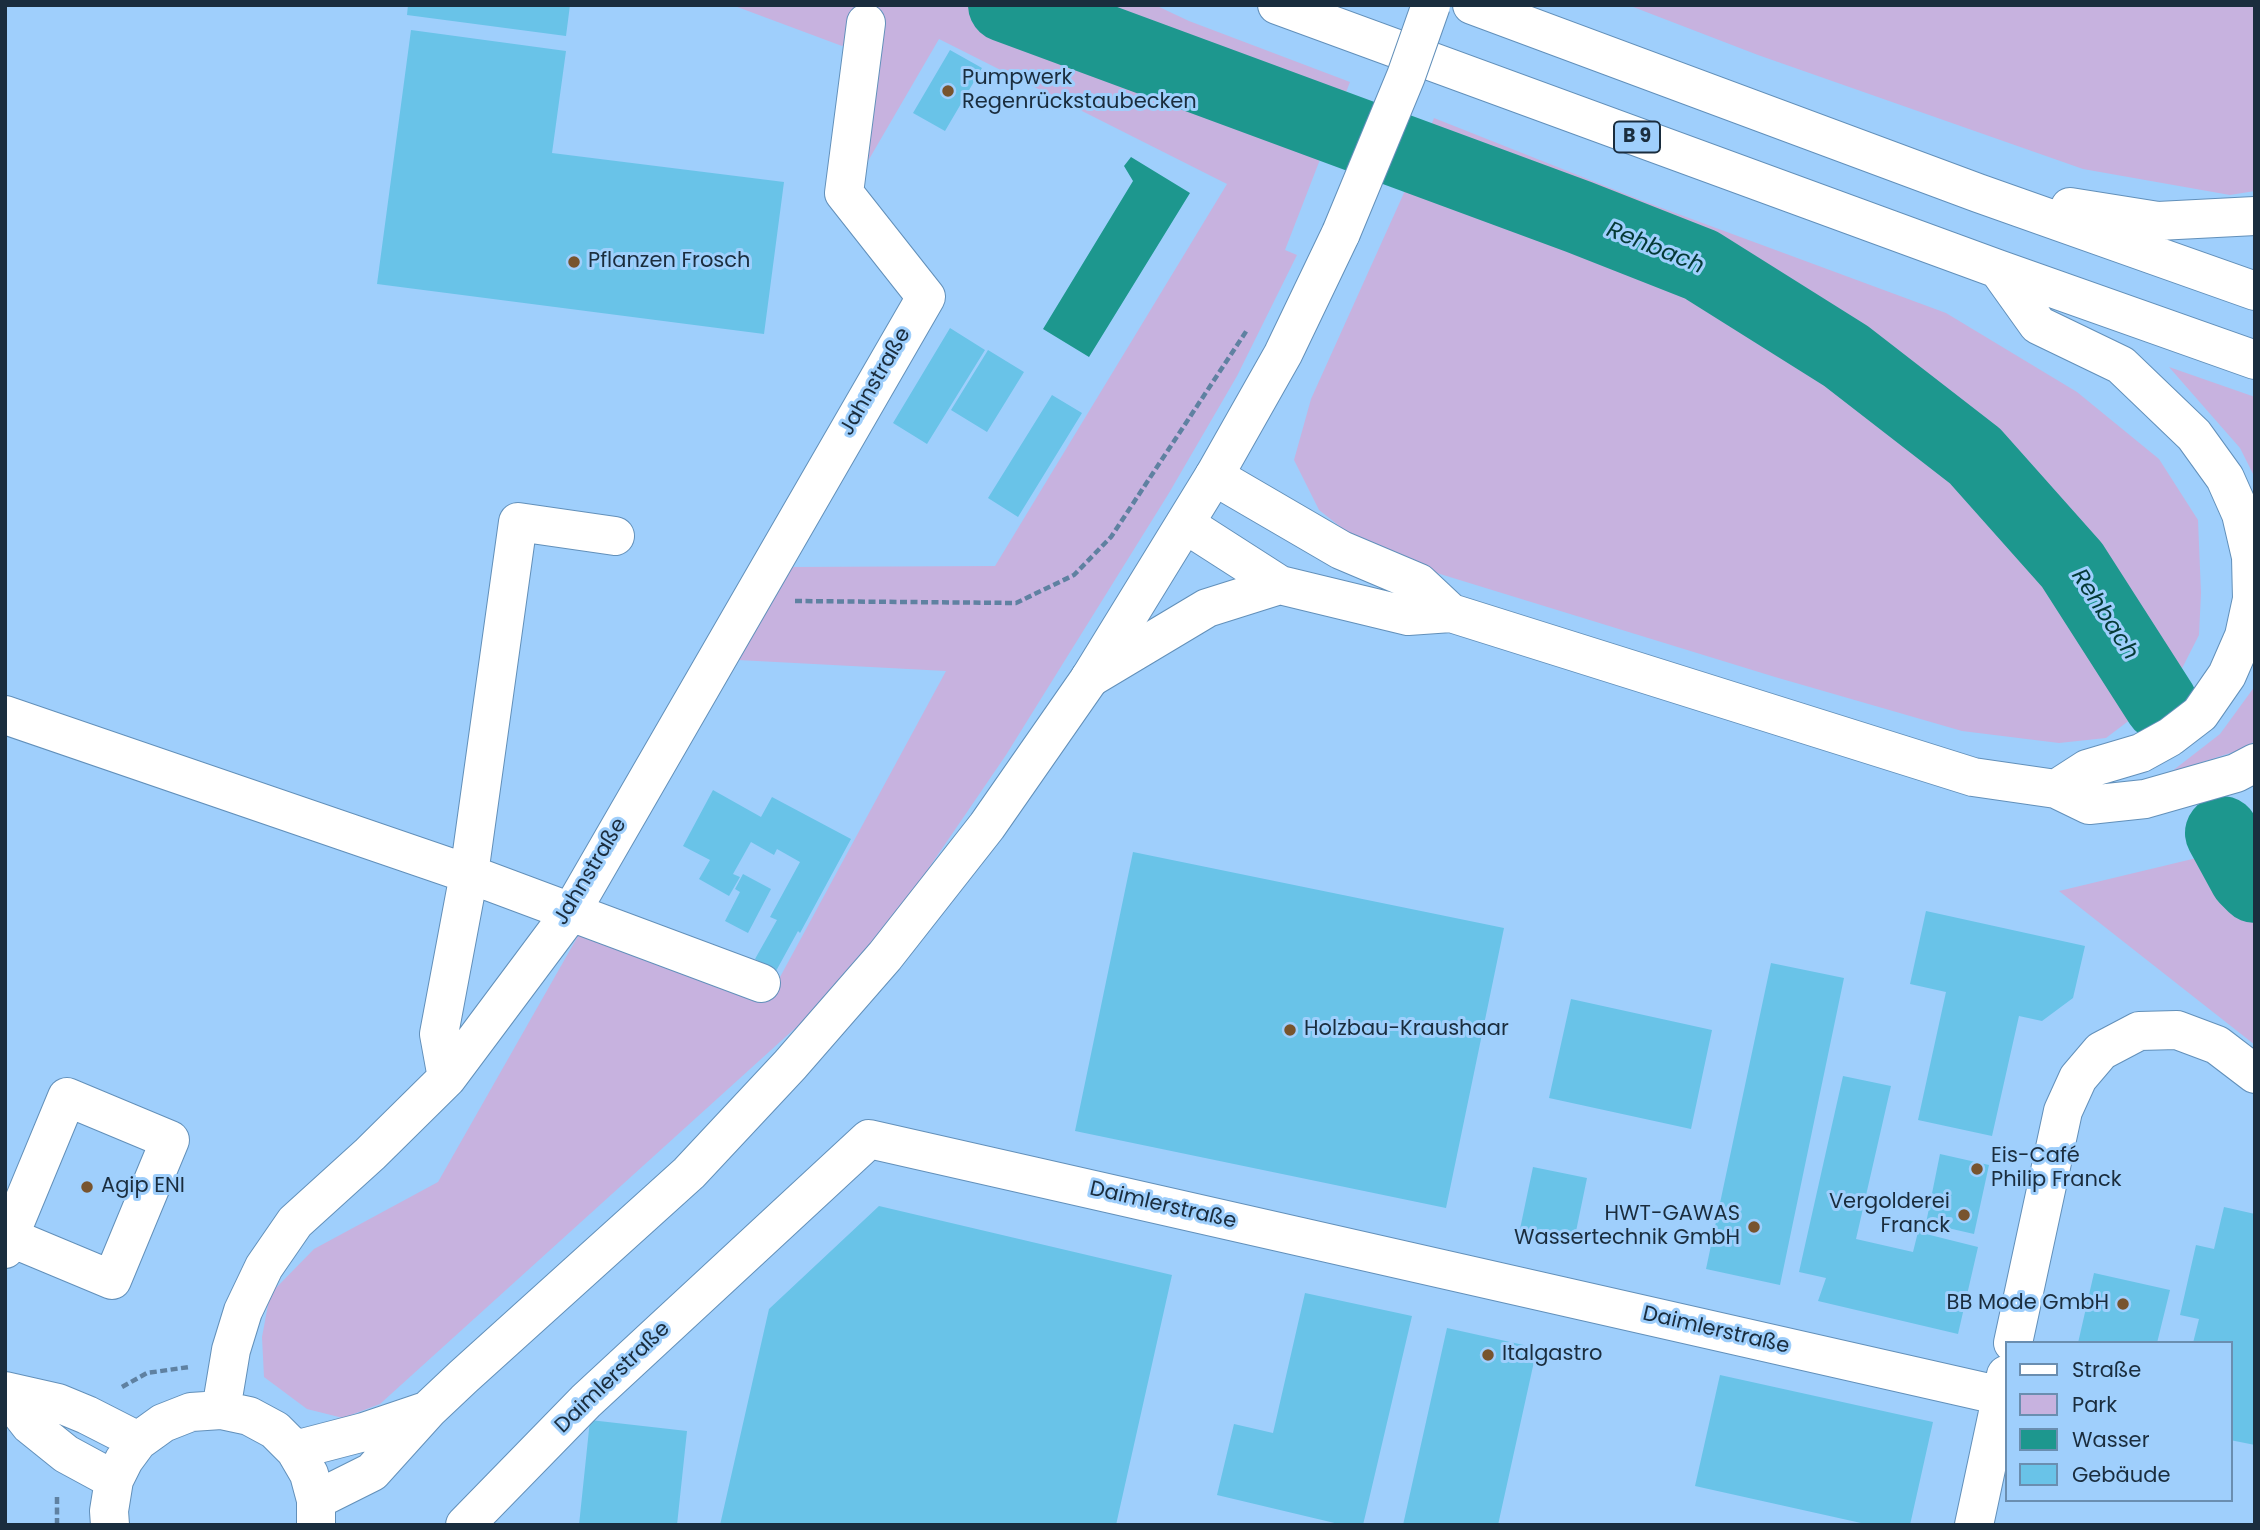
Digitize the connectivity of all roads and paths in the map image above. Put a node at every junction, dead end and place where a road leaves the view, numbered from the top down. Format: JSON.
{"nodes":[{"id":1,"x":1277,"y":5,"type":"edge"},
{"id":2,"x":1431,"y":5,"type":"edge"},
{"id":3,"x":1472,"y":5,"type":"edge"},
{"id":4,"x":866,"y":23,"type":"dead end"},
{"id":5,"x":1978,"y":193,"type":"junction"},
{"id":6,"x":2255,"y":216,"type":"edge"},
{"id":7,"x":1998,"y":270,"type":"junction"},
{"id":8,"x":2255,"y":291,"type":"edge"},
{"id":9,"x":1252,"y":321,"type":"dead end"},
{"id":10,"x":2255,"y":360,"type":"edge"},
{"id":11,"x":1214,"y":476,"type":"junction"},
{"id":12,"x":1185,"y":524,"type":"junction"},
{"id":13,"x":615,"y":536,"type":"dead end"},
{"id":14,"x":1280,"y":585,"type":"junction"},
{"id":15,"x":748,"y":601,"type":"junction"},
{"id":16,"x":1451,"y":613,"type":"junction"},
{"id":17,"x":1090,"y":678,"type":"junction"},
{"id":18,"x":5,"y":715,"type":"edge"},
{"id":19,"x":2255,"y":763,"type":"edge"},
{"id":20,"x":2056,"y":789,"type":"junction"},
{"id":21,"x":469,"y":874,"type":"junction"},
{"id":22,"x":570,"y":912,"type":"junction"},
{"id":23,"x":761,"y":983,"type":"dead end"},
{"id":24,"x":2255,"y":1074,"type":"edge"},
{"id":25,"x":447,"y":1078,"type":"junction"},
{"id":26,"x":7,"y":1243,"type":"edge"},
{"id":27,"x":2013,"y":1341,"type":"edge"},
{"id":28,"x":2004,"y":1385,"type":"edge"},
{"id":29,"x":5,"y":1392,"type":"edge"},
{"id":30,"x":221,"y":1410,"type":"junction"},
{"id":31,"x":428,"y":1410,"type":"junction"},
{"id":32,"x":138,"y":1441,"type":"junction"},
{"id":33,"x":295,"y":1450,"type":"junction"},
{"id":34,"x":114,"y":1480,"type":"junction"},
{"id":35,"x":316,"y":1512,"type":"edge"},
{"id":36,"x":110,"y":1525,"type":"edge"},
{"id":37,"x":465,"y":1525,"type":"edge"},
{"id":38,"x":1974,"y":1525,"type":"edge"}],
"edges":[{"from":1,"to":7,"type":"main road","number":"B 9"},
{"from":2,"to":11,"type":"main road","bridge":true},
{"from":3,"to":5,"type":"main road"},
{"from":4,"to":15,"type":"main road","name":"Jahnstraße"},
{"from":5,"to":6,"type":"main road"},
{"from":5,"to":8,"type":"main road"},
{"from":7,"to":10,"type":"main road","number":"B 9"},
{"from":7,"to":20,"type":"main road"},
{"from":9,"to":15,"type":"path"},
{"from":11,"to":12,"type":"main road"},
{"from":11,"to":16,"type":"main road"},
{"from":12,"to":14,"type":"main road"},
{"from":12,"to":17,"type":"main road"},
{"from":13,"to":21,"type":"main road"},
{"from":14,"to":16,"type":"main road"},
{"from":14,"to":17,"type":"main road"},
{"from":15,"to":22,"type":"main road","name":"Jahnstraße"},
{"from":16,"to":20,"type":"main road"},
{"from":17,"to":31,"type":"main road"},
{"from":18,"to":21,"type":"main road"},
{"from":19,"to":20,"type":"main road"},
{"from":21,"to":22,"type":"main road"},
{"from":21,"to":25,"type":"main road"},
{"from":22,"to":23,"type":"main road"},
{"from":22,"to":25,"type":"main road","name":"Jahnstraße"},
{"from":24,"to":27,"type":"main road"},
{"from":25,"to":30,"type":"main road","name":"Jahnstraße"},
{"from":26,"to":26,"type":"main road"},
{"from":28,"to":37,"type":"main road","name":"Daimlerstraße"},
{"from":28,"to":38,"type":"main road"},
{"from":29,"to":32,"type":"main road"},
{"from":29,"to":34,"type":"main road"},
{"from":30,"to":32,"type":"main road"},
{"from":30,"to":33,"type":"main road"},
{"from":31,"to":33,"type":"main road"},
{"from":31,"to":35,"type":"main road"},
{"from":32,"to":34,"type":"main road"},
{"from":33,"to":35,"type":"main road"},
{"from":34,"to":36,"type":"main road"}]}
